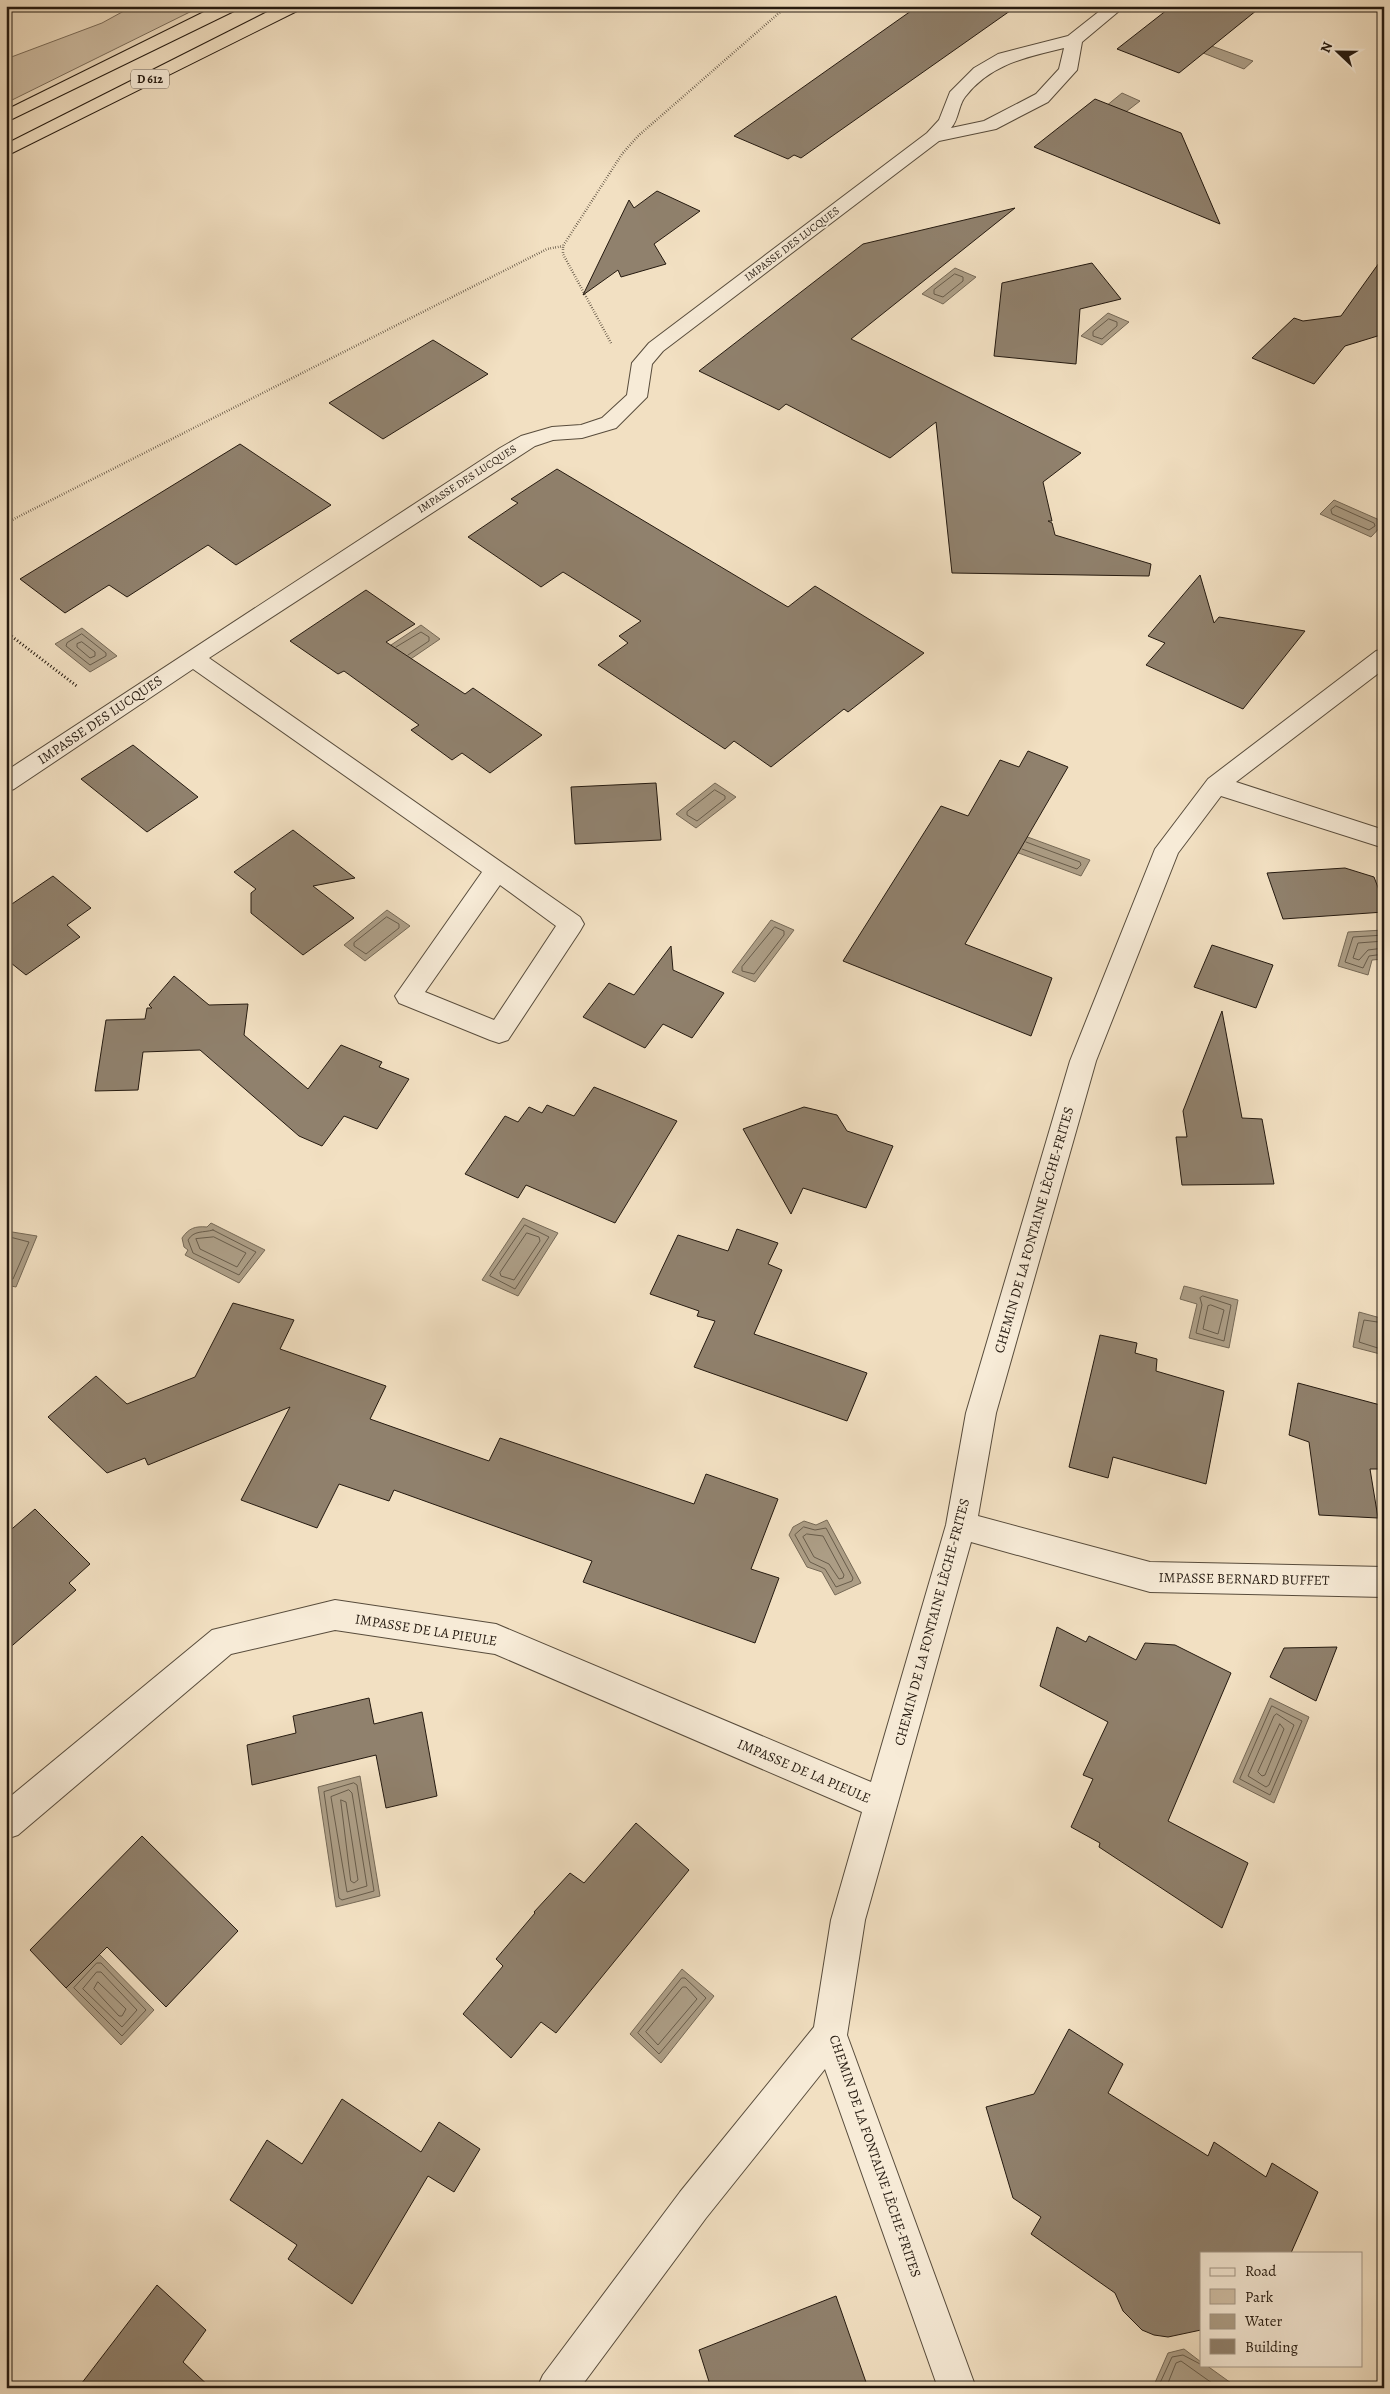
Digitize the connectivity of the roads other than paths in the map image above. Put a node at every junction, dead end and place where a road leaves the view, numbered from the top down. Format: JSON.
{"nodes":[{"id":1,"x":230,"y":6,"type":"edge"},
{"id":2,"x":294,"y":6,"type":"edge"},
{"id":3,"x":1116,"y":6,"type":"edge"},
{"id":4,"x":1074,"y":40,"type":"junction"},
{"id":5,"x":6,"y":117,"type":"edge"},
{"id":6,"x":933,"y":137,"type":"junction"},
{"id":7,"x":6,"y":151,"type":"edge"},
{"id":8,"x":1384,"y":657,"type":"edge"},
{"id":9,"x":193,"y":658,"type":"junction"},
{"id":10,"x":6,"y":782,"type":"edge"},
{"id":11,"x":1216,"y":785,"type":"junction"},
{"id":12,"x":1384,"y":839,"type":"edge"},
{"id":13,"x":497,"y":870,"type":"junction"},
{"id":14,"x":961,"y":1525,"type":"junction"},
{"id":15,"x":1384,"y":1582,"type":"edge"},
{"id":16,"x":883,"y":1804,"type":"junction"},
{"id":17,"x":6,"y":1823,"type":"edge"},
{"id":18,"x":830,"y":2036,"type":"junction"},
{"id":19,"x":556,"y":2388,"type":"edge"},
{"id":20,"x":958,"y":2388,"type":"edge"}],
"edges":[{"from":1,"to":5,"type":"highway","number":"D 612"},
{"from":2,"to":7,"type":"highway","number":"D 612"},
{"from":3,"to":4,"type":"street","name":"IMPASSE DES LUCQUES"},
{"from":4,"to":6,"type":"street","name":"IMPASSE DES LUCQUES"},
{"from":4,"to":6,"type":"street","name":"IMPASSE DES LUCQUES"},
{"from":6,"to":9,"type":"street","name":"IMPASSE DES LUCQUES"},
{"from":8,"to":11,"type":"street","name":"CHEMIN DE LA FONTAINE LÈCHE-FRITES"},
{"from":9,"to":10,"type":"street","name":"IMPASSE DES LUCQUES"},
{"from":9,"to":13,"type":"street"},
{"from":11,"to":12,"type":"street"},
{"from":11,"to":14,"type":"street","name":"CHEMIN DE LA FONTAINE LÈCHE-FRITES"},
{"from":13,"to":13,"type":"street"},
{"from":14,"to":15,"type":"street","name":"IMPASSE BERNARD BUFFET"},
{"from":14,"to":16,"type":"street","name":"CHEMIN DE LA FONTAINE LÈCHE-FRITES"},
{"from":16,"to":17,"type":"street","name":"IMPASSE DE LA PIEULE"},
{"from":16,"to":18,"type":"street","name":"CHEMIN DE LA FONTAINE LÈCHE-FRITES"},
{"from":18,"to":19,"type":"street"},
{"from":18,"to":20,"type":"street","name":"CHEMIN DE LA FONTAINE LÈCHE-FRITES"}]}
